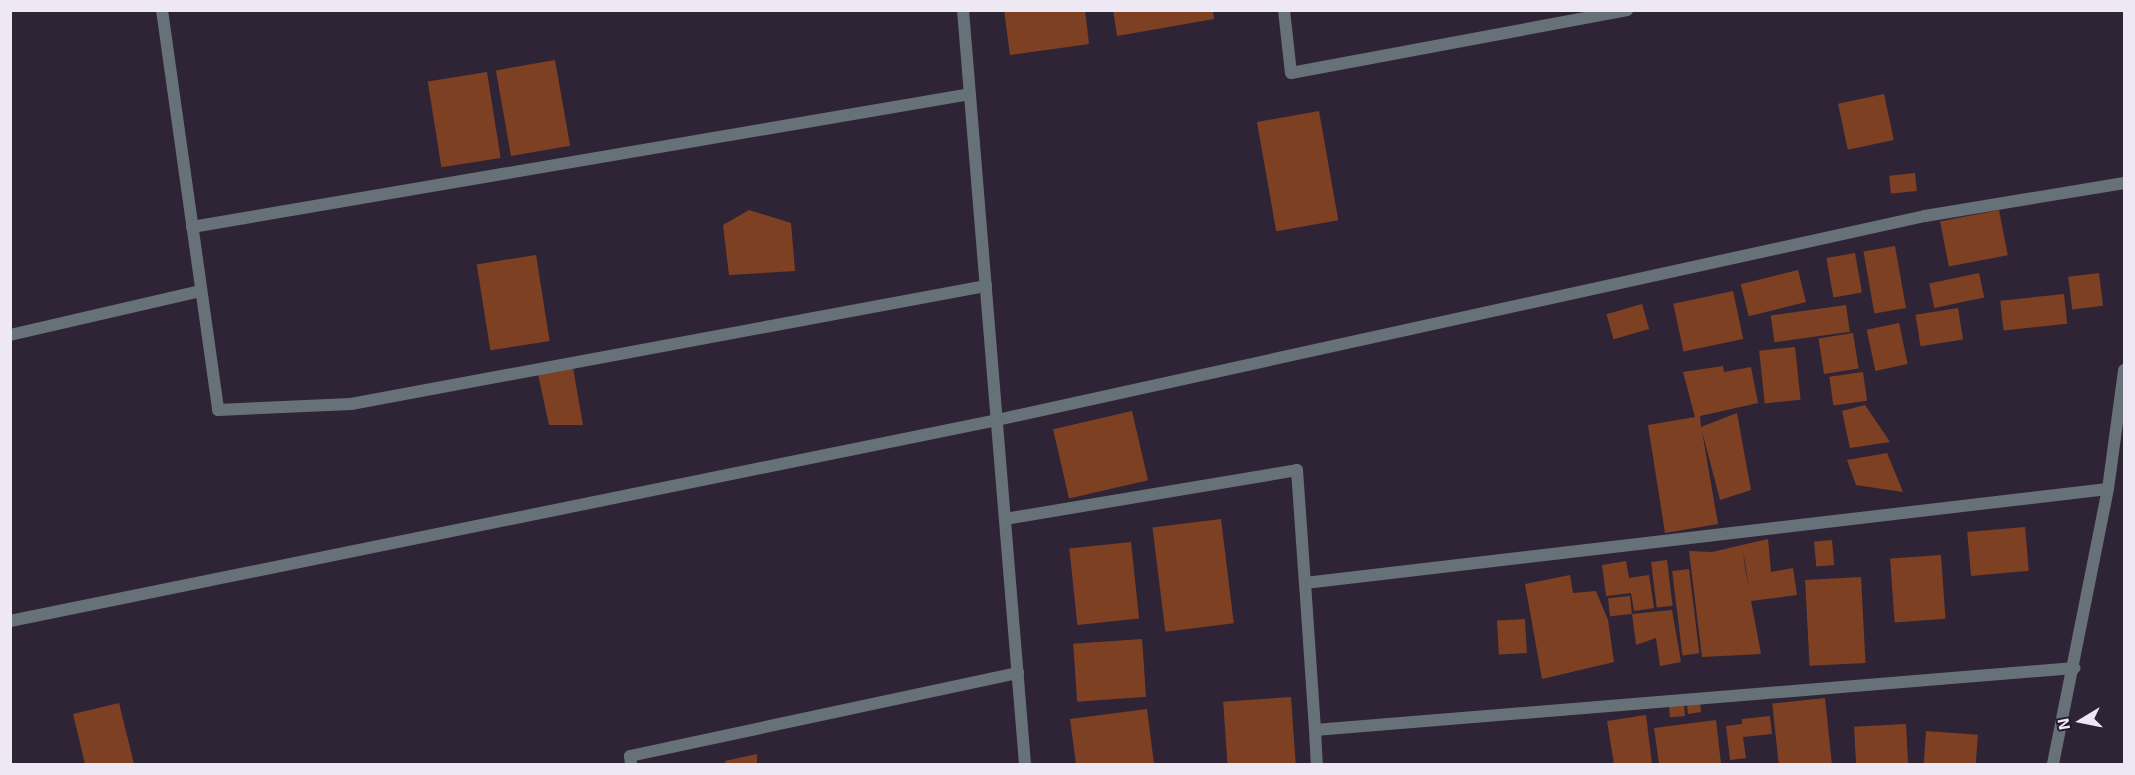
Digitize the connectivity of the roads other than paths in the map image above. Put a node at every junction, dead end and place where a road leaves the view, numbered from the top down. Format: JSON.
{"nodes":[{"id":1,"x":162,"y":10,"type":"edge"},
{"id":2,"x":963,"y":10,"type":"edge"},
{"id":3,"x":1284,"y":10,"type":"edge"},
{"id":4,"x":1627,"y":10,"type":"edge"},
{"id":5,"x":970,"y":94,"type":"junction"},
{"id":6,"x":2124,"y":183,"type":"edge"},
{"id":7,"x":192,"y":227,"type":"junction"},
{"id":8,"x":986,"y":286,"type":"junction"},
{"id":9,"x":201,"y":291,"type":"junction"},
{"id":10,"x":10,"y":335,"type":"edge"},
{"id":11,"x":2124,"y":370,"type":"edge"},
{"id":12,"x":997,"y":420,"type":"junction"},
{"id":13,"x":2108,"y":489,"type":"junction"},
{"id":14,"x":1005,"y":519,"type":"junction"},
{"id":15,"x":1305,"y":583,"type":"junction"},
{"id":16,"x":10,"y":621,"type":"edge"},
{"id":17,"x":2074,"y":668,"type":"junction"},
{"id":18,"x":1018,"y":673,"type":"junction"},
{"id":19,"x":1315,"y":730,"type":"junction"},
{"id":20,"x":631,"y":765,"type":"edge"},
{"id":21,"x":1025,"y":765,"type":"edge"},
{"id":22,"x":1317,"y":765,"type":"edge"},
{"id":23,"x":2053,"y":765,"type":"edge"}],
"edges":[{"from":1,"to":7,"type":"street"},
{"from":2,"to":5,"type":"street"},
{"from":3,"to":4,"type":"street"},
{"from":5,"to":7,"type":"street"},
{"from":5,"to":8,"type":"street"},
{"from":6,"to":12,"type":"street"},
{"from":7,"to":9,"type":"street"},
{"from":8,"to":9,"type":"street"},
{"from":8,"to":12,"type":"street"},
{"from":9,"to":10,"type":"street"},
{"from":11,"to":13,"type":"street"},
{"from":12,"to":14,"type":"street"},
{"from":12,"to":16,"type":"street"},
{"from":13,"to":15,"type":"street"},
{"from":13,"to":17,"type":"street"},
{"from":14,"to":15,"type":"street"},
{"from":14,"to":18,"type":"street"},
{"from":15,"to":19,"type":"street"},
{"from":17,"to":19,"type":"street"},
{"from":17,"to":23,"type":"street"},
{"from":18,"to":20,"type":"street"},
{"from":18,"to":21,"type":"street"},
{"from":19,"to":22,"type":"street"}]}
